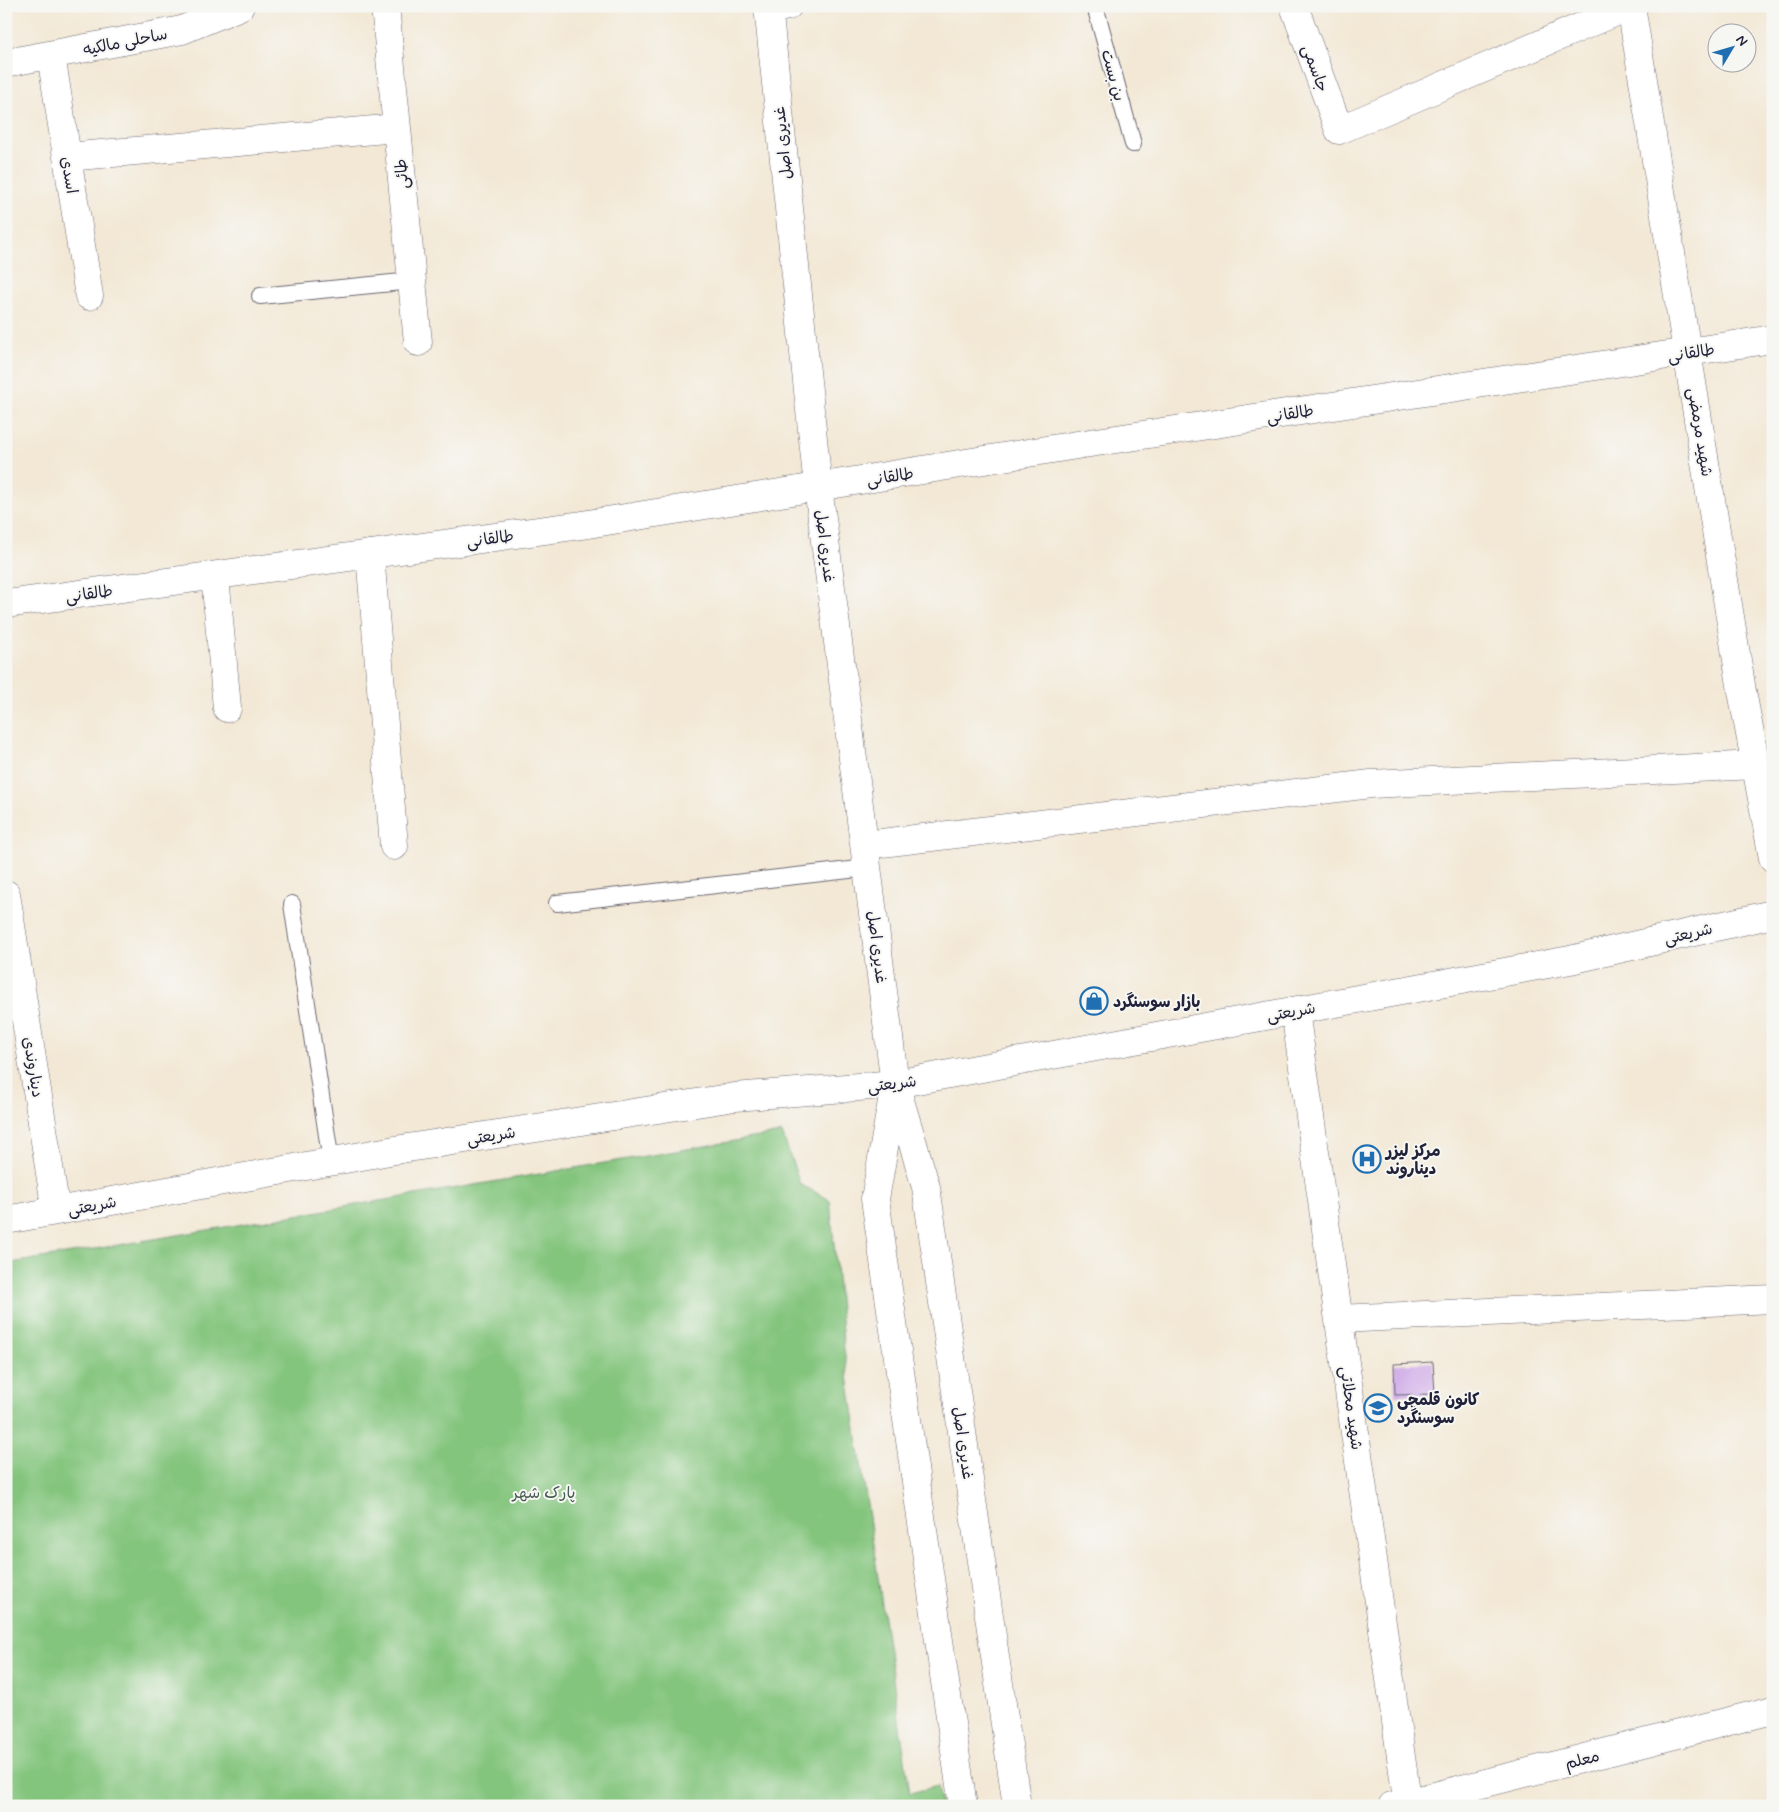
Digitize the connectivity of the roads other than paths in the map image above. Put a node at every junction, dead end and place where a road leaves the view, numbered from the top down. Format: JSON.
{"nodes":[{"id":1,"x":240,"y":6,"type":"edge"},
{"id":2,"x":385,"y":6,"type":"edge"},
{"id":3,"x":1095,"y":6,"type":"edge"},
{"id":4,"x":1294,"y":6,"type":"edge"},
{"id":5,"x":1630,"y":6,"type":"edge"},
{"id":6,"x":775,"y":7,"type":"edge"},
{"id":7,"x":52,"y":55,"type":"junction"},
{"id":8,"x":6,"y":63,"type":"edge"},
{"id":9,"x":397,"y":128,"type":"junction"},
{"id":10,"x":1133,"y":144,"type":"dead end"},
{"id":11,"x":67,"y":157,"type":"junction"},
{"id":12,"x":412,"y":281,"type":"junction"},
{"id":13,"x":89,"y":296,"type":"dead end"},
{"id":14,"x":260,"y":296,"type":"dead end"},
{"id":15,"x":1773,"y":339,"type":"edge"},
{"id":16,"x":418,"y":342,"type":"dead end"},
{"id":17,"x":1688,"y":352,"type":"junction"},
{"id":18,"x":818,"y":487,"type":"junction"},
{"id":19,"x":370,"y":554,"type":"junction"},
{"id":20,"x":215,"y":576,"type":"junction"},
{"id":21,"x":6,"y":604,"type":"edge"},
{"id":22,"x":227,"y":708,"type":"dead end"},
{"id":23,"x":1756,"y":765,"type":"junction"},
{"id":24,"x":394,"y":846,"type":"dead end"},
{"id":25,"x":866,"y":856,"type":"junction"},
{"id":26,"x":1773,"y":858,"type":"edge"},
{"id":27,"x":6,"y":894,"type":"edge"},
{"id":28,"x":557,"y":903,"type":"dead end"},
{"id":29,"x":292,"y":904,"type":"dead end"},
{"id":30,"x":1773,"y":914,"type":"edge"},
{"id":31,"x":1295,"y":1011,"type":"junction"},
{"id":32,"x":895,"y":1084,"type":"junction"},
{"id":33,"x":331,"y":1162,"type":"junction"},
{"id":34,"x":56,"y":1211,"type":"junction"},
{"id":35,"x":6,"y":1220,"type":"edge"},
{"id":36,"x":1773,"y":1298,"type":"edge"},
{"id":37,"x":1339,"y":1319,"type":"junction"},
{"id":38,"x":1773,"y":1710,"type":"edge"},
{"id":39,"x":1402,"y":1805,"type":"edge"},
{"id":40,"x":963,"y":1806,"type":"edge"},
{"id":41,"x":1017,"y":1806,"type":"edge"}],
"edges":[{"from":1,"to":7,"type":"street","name":"ساحلی مالکیه"},
{"from":2,"to":9,"type":"street","name":"طائی"},
{"from":3,"to":10,"type":"lane","name":"بن بست"},
{"from":4,"to":5,"type":"street","name":"جاسمی"},
{"from":5,"to":17,"type":"street","name":"شهید مرمضی"},
{"from":6,"to":18,"type":"street","name":"غدیری اصل"},
{"from":7,"to":8,"type":"street","name":"ساحلی مالکیه"},
{"from":7,"to":11,"type":"street","name":"اسدی"},
{"from":9,"to":11,"type":"street"},
{"from":9,"to":12,"type":"street","name":"طائی"},
{"from":11,"to":13,"type":"street","name":"اسدی"},
{"from":12,"to":14,"type":"lane"},
{"from":12,"to":16,"type":"street","name":"طائی"},
{"from":15,"to":17,"type":"street","name":"طالقانی"},
{"from":17,"to":18,"type":"street","name":"طالقانی"},
{"from":17,"to":23,"type":"street","name":"شهید مرمضی"},
{"from":18,"to":19,"type":"street","name":"طالقانی"},
{"from":18,"to":25,"type":"street","name":"غدیری اصل"},
{"from":19,"to":20,"type":"street","name":"طالقانی"},
{"from":19,"to":24,"type":"street"},
{"from":20,"to":21,"type":"street","name":"طالقانی"},
{"from":20,"to":22,"type":"street"},
{"from":23,"to":25,"type":"street"},
{"from":23,"to":26,"type":"street","name":"شهید مرمضی"},
{"from":25,"to":28,"type":"lane"},
{"from":25,"to":32,"type":"street","name":"غدیری اصل"},
{"from":27,"to":34,"type":"street","name":"دیناروندی"},
{"from":29,"to":33,"type":"lane"},
{"from":30,"to":31,"type":"street","name":"شریعتی"},
{"from":31,"to":32,"type":"street","name":"شریعتی"},
{"from":31,"to":37,"type":"street","name":"شهید محلاتی"},
{"from":32,"to":33,"type":"street","name":"شریعتی"},
{"from":32,"to":40,"type":"street","name":"غدیری اصل"},
{"from":32,"to":41,"type":"street","name":"غدیری اصل"},
{"from":33,"to":34,"type":"street","name":"شریعتی"},
{"from":34,"to":35,"type":"street","name":"شریعتی"},
{"from":36,"to":37,"type":"street"},
{"from":37,"to":39,"type":"street","name":"شهید محلاتی"},
{"from":38,"to":39,"type":"street","name":"معلم"}]}
